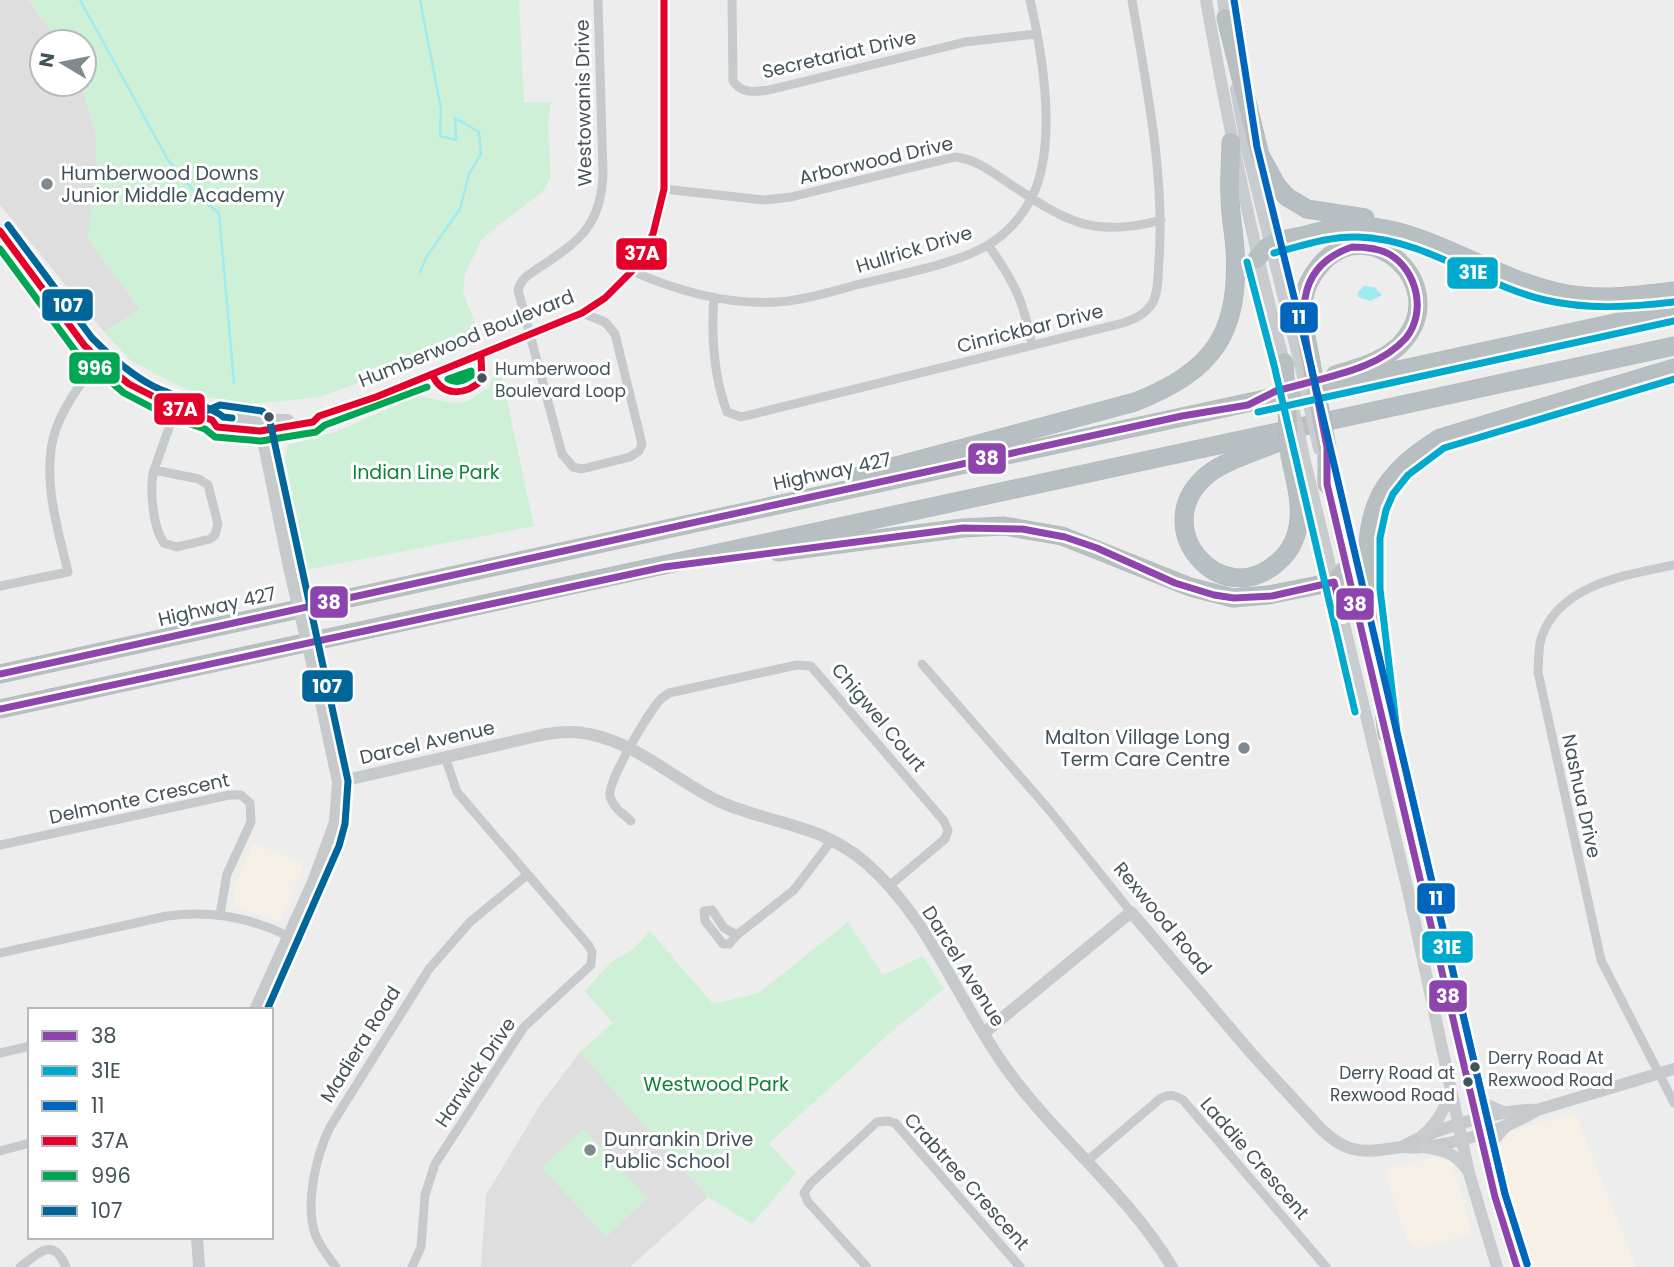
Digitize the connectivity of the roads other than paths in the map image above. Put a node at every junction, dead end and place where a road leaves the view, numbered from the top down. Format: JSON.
{"nodes":[{"id":1,"x":598,"y":0,"type":"edge"},
{"id":2,"x":664,"y":0,"type":"edge"},
{"id":3,"x":732,"y":0,"type":"edge"},
{"id":4,"x":1030,"y":0,"type":"edge"},
{"id":5,"x":1132,"y":0,"type":"edge"},
{"id":6,"x":1206,"y":0,"type":"edge"},
{"id":7,"x":1225,"y":9,"type":"edge"},
{"id":8,"x":1036,"y":34,"type":"junction"},
{"id":9,"x":1231,"y":142,"type":"junction"},
{"id":10,"x":664,"y":189,"type":"junction"},
{"id":11,"x":1031,"y":198,"type":"junction"},
{"id":12,"x":1161,"y":220,"type":"junction"},
{"id":13,"x":0,"y":231,"type":"edge"},
{"id":14,"x":1410,"y":236,"type":"junction"},
{"id":15,"x":1270,"y":243,"type":"junction"},
{"id":16,"x":988,"y":245,"type":"junction"},
{"id":17,"x":1257,"y":259,"type":"junction"},
{"id":18,"x":632,"y":271,"type":"junction"},
{"id":19,"x":1674,"y":291,"type":"edge"},
{"id":20,"x":714,"y":297,"type":"junction"},
{"id":21,"x":605,"y":298,"type":"junction"},
{"id":22,"x":1674,"y":310,"type":"edge"},
{"id":23,"x":582,"y":313,"type":"junction"},
{"id":24,"x":605,"y":323,"type":"junction"},
{"id":25,"x":529,"y":334,"type":"junction"},
{"id":26,"x":1032,"y":345,"type":"junction"},
{"id":27,"x":1674,"y":346,"type":"edge"},
{"id":28,"x":99,"y":360,"type":"junction"},
{"id":29,"x":1299,"y":364,"type":"junction"},
{"id":30,"x":1674,"y":368,"type":"edge"},
{"id":31,"x":1256,"y":402,"type":"junction"},
{"id":32,"x":176,"y":408,"type":"junction"},
{"id":33,"x":1336,"y":420,"type":"junction"},
{"id":34,"x":259,"y":426,"type":"junction"},
{"id":35,"x":1296,"y":454,"type":"junction"},
{"id":36,"x":154,"y":470,"type":"junction"},
{"id":37,"x":1327,"y":484,"type":"joint"},
{"id":38,"x":726,"y":516,"type":"junction"},
{"id":39,"x":1674,"y":565,"type":"edge"},
{"id":40,"x":664,"y":567,"type":"junction"},
{"id":41,"x":1347,"y":568,"type":"junction"},
{"id":42,"x":1334,"y":582,"type":"junction"},
{"id":43,"x":0,"y":586,"type":"edge"},
{"id":44,"x":922,"y":664,"type":"dead end"},
{"id":45,"x":0,"y":674,"type":"edge"},
{"id":46,"x":0,"y":709,"type":"edge"},
{"id":47,"x":1387,"y":734,"type":"junction"},
{"id":48,"x":629,"y":749,"type":"junction"},
{"id":49,"x":445,"y":757,"type":"junction"},
{"id":50,"x":338,"y":782,"type":"junction"},
{"id":51,"x":631,"y":821,"type":"dead end"},
{"id":52,"x":832,"y":840,"type":"junction"},
{"id":53,"x":0,"y":845,"type":"edge"},
{"id":54,"x":527,"y":875,"type":"junction"},
{"id":55,"x":889,"y":886,"type":"junction"},
{"id":56,"x":1131,"y":912,"type":"junction"},
{"id":57,"x":219,"y":914,"type":"junction"},
{"id":58,"x":737,"y":935,"type":"dead end"},
{"id":59,"x":288,"y":936,"type":"junction"},
{"id":60,"x":0,"y":953,"type":"edge"},
{"id":61,"x":256,"y":1008,"type":"edge"},
{"id":62,"x":984,"y":1033,"type":"junction"},
{"id":63,"x":28,"y":1046,"type":"edge"},
{"id":64,"x":0,"y":1053,"type":"edge"},
{"id":65,"x":1674,"y":1069,"type":"edge"},
{"id":66,"x":1658,"y":1074,"type":"junction"},
{"id":67,"x":1451,"y":1089,"type":"junction"},
{"id":68,"x":1469,"y":1089,"type":"junction"},
{"id":69,"x":1674,"y":1103,"type":"edge"},
{"id":70,"x":1507,"y":1118,"type":"junction"},
{"id":71,"x":1477,"y":1120,"type":"junction"},
{"id":72,"x":1461,"y":1132,"type":"junction"},
{"id":73,"x":1481,"y":1134,"type":"junction"},
{"id":74,"x":1423,"y":1141,"type":"junction"},
{"id":75,"x":28,"y":1143,"type":"edge"},
{"id":76,"x":0,"y":1150,"type":"edge"},
{"id":77,"x":1486,"y":1160,"type":"junction"},
{"id":78,"x":1087,"y":1161,"type":"junction"},
{"id":79,"x":1469,"y":1173,"type":"junction"},
{"id":80,"x":197,"y":1239,"type":"edge"},
{"id":81,"x":20,"y":1267,"type":"edge"},
{"id":82,"x":66,"y":1267,"type":"edge"},
{"id":83,"x":199,"y":1267,"type":"edge"},
{"id":84,"x":335,"y":1267,"type":"edge"},
{"id":85,"x":412,"y":1267,"type":"edge"},
{"id":86,"x":867,"y":1267,"type":"edge"},
{"id":87,"x":1020,"y":1267,"type":"edge"},
{"id":88,"x":1172,"y":1267,"type":"edge"},
{"id":89,"x":1326,"y":1267,"type":"edge"},
{"id":90,"x":1497,"y":1267,"type":"edge"},
{"id":91,"x":1517,"y":1267,"type":"edge"}],
"edges":[{"from":1,"to":25,"type":"street","name":"Westowanis Drive"},
{"from":2,"to":10,"type":"street","name":"Humberwood Boulevard"},
{"from":3,"to":8,"type":"street","name":"Secretariat Drive"},
{"from":4,"to":8,"type":"street","name":"Hullrick Drive"},
{"from":5,"to":12,"type":"street","name":"Cinrickbar Drive"},
{"from":6,"to":9,"type":"main road"},
{"from":7,"to":14,"type":"highway"},
{"from":7,"to":15,"type":"main road"},
{"from":8,"to":11,"type":"street","name":"Hullrick Drive"},
{"from":9,"to":17,"type":"main road"},
{"from":9,"to":38,"type":"highway"},
{"from":10,"to":11,"type":"street","name":"Arborwood Drive"},
{"from":10,"to":18,"type":"street","name":"Humberwood Boulevard"},
{"from":11,"to":12,"type":"street","name":"Arborwood Drive"},
{"from":11,"to":16,"type":"street","name":"Hullrick Drive"},
{"from":12,"to":26,"type":"street","name":"Cinrickbar Drive"},
{"from":13,"to":28,"type":"street","name":"Humberwood Boulevard"},
{"from":14,"to":15,"type":"highway"},
{"from":14,"to":19,"type":"highway"},
{"from":15,"to":17,"type":"highway"},
{"from":15,"to":29,"type":"main road"},
{"from":16,"to":20,"type":"street","name":"Hullrick Drive"},
{"from":16,"to":26,"type":"street"},
{"from":17,"to":29,"type":"main road"},
{"from":18,"to":20,"type":"street","name":"Hullrick Drive"},
{"from":18,"to":21,"type":"street","name":"Humberwood Boulevard"},
{"from":20,"to":26,"type":"street","name":"Cinrickbar Drive"},
{"from":21,"to":23,"type":"street","name":"Humberwood Boulevard"},
{"from":21,"to":24,"type":"street"},
{"from":22,"to":31,"type":"highway","name":"Highway 427"},
{"from":23,"to":24,"type":"street"},
{"from":23,"to":25,"type":"street","name":"Humberwood Boulevard"},
{"from":24,"to":25,"type":"street"},
{"from":25,"to":34,"type":"street","name":"Humberwood Boulevard"},
{"from":27,"to":33,"type":"highway"},
{"from":28,"to":32,"type":"street","name":"Humberwood Boulevard"},
{"from":28,"to":43,"type":"street"},
{"from":29,"to":31,"type":"highway"},
{"from":29,"to":35,"type":"highway","bridge":true},
{"from":29,"to":37,"type":"highway","bridge":true},
{"from":30,"to":47,"type":"highway"},
{"from":31,"to":38,"type":"highway","name":"Highway 427"},
{"from":32,"to":34,"type":"street","name":"Humberwood Boulevard"},
{"from":32,"to":36,"type":"street"},
{"from":33,"to":35,"type":"highway"},
{"from":33,"to":40,"type":"highway"},
{"from":34,"to":50,"type":"street","bridge":true},
{"from":35,"to":42,"type":"main road"},
{"from":36,"to":36,"type":"street"},
{"from":37,"to":41,"type":"main road"},
{"from":38,"to":45,"type":"highway","name":"Highway 427"},
{"from":39,"to":66,"type":"street","name":"Nashua Drive"},
{"from":40,"to":42,"type":"highway"},
{"from":40,"to":46,"type":"highway"},
{"from":41,"to":42,"type":"highway"},
{"from":41,"to":47,"type":"main road"},
{"from":42,"to":67,"type":"main road"},
{"from":44,"to":56,"type":"street","name":"Rexwood Road"},
{"from":47,"to":68,"type":"main road"},
{"from":48,"to":49,"type":"street","name":"Darcel Avenue"},
{"from":48,"to":51,"type":"street","name":"Chigwel Court"},
{"from":48,"to":52,"type":"street","name":"Darcel Avenue"},
{"from":48,"to":55,"type":"street","name":"Chigwel Court"},
{"from":49,"to":50,"type":"street","name":"Darcel Avenue"},
{"from":49,"to":54,"type":"street","name":"Harwick Drive"},
{"from":50,"to":59,"type":"street"},
{"from":52,"to":55,"type":"street","name":"Darcel Avenue"},
{"from":52,"to":58,"type":"street"},
{"from":53,"to":57,"type":"street","name":"Delmonte Crescent"},
{"from":54,"to":84,"type":"street","name":"Madiera Road"},
{"from":54,"to":85,"type":"street","name":"Harwick Drive"},
{"from":55,"to":62,"type":"street","name":"Darcel Avenue"},
{"from":56,"to":62,"type":"street"},
{"from":56,"to":74,"type":"street","name":"Rexwood Road"},
{"from":57,"to":59,"type":"street"},
{"from":57,"to":60,"type":"street"},
{"from":59,"to":61,"type":"street"},
{"from":62,"to":78,"type":"street","name":"Darcel Avenue"},
{"from":63,"to":64,"type":"street"},
{"from":65,"to":66,"type":"street","name":"Rexwood Road"},
{"from":66,"to":69,"type":"street","name":"Nashua Drive"},
{"from":66,"to":70,"type":"street","name":"Rexwood Road"},
{"from":67,"to":72,"type":"main road"},
{"from":67,"to":74,"type":"main road"},
{"from":68,"to":70,"type":"main road"},
{"from":68,"to":71,"type":"main road"},
{"from":70,"to":71,"type":"street","name":"Rexwood Road"},
{"from":70,"to":73,"type":"street","name":"Rexwood Road"},
{"from":70,"to":77,"type":"main road"},
{"from":71,"to":72,"type":"street","name":"Rexwood Road"},
{"from":71,"to":73,"type":"main road"},
{"from":72,"to":73,"type":"street","name":"Rexwood Road"},
{"from":72,"to":74,"type":"street","name":"Rexwood Road"},
{"from":72,"to":79,"type":"main road"},
{"from":73,"to":77,"type":"main road"},
{"from":74,"to":79,"type":"main road"},
{"from":75,"to":76,"type":"street"},
{"from":77,"to":91,"type":"main road"},
{"from":78,"to":88,"type":"street","name":"Darcel Avenue"},
{"from":78,"to":89,"type":"street","name":"Laddie Crescent"},
{"from":79,"to":90,"type":"main road"},
{"from":80,"to":83,"type":"street"},
{"from":81,"to":82,"type":"street"},
{"from":86,"to":87,"type":"street","name":"Crabtree Crescent"}]}
